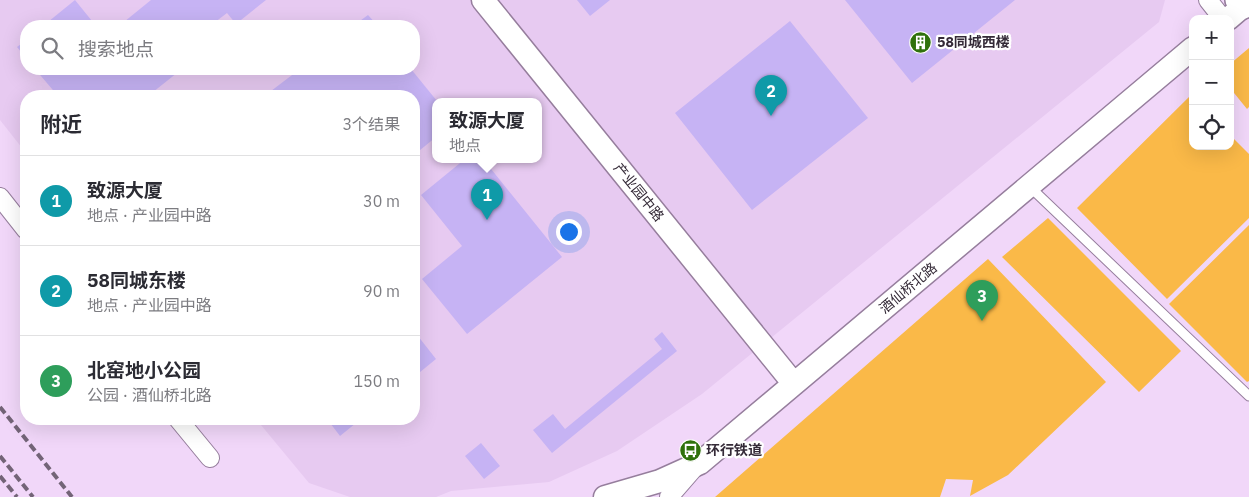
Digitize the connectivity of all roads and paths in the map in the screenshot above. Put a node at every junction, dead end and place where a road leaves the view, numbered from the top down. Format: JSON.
{"nodes":[{"id":1,"x":483,"y":0,"type":"edge"},
{"id":2,"x":1208,"y":0,"type":"edge"},
{"id":3,"x":1236,"y":9,"type":"edge"},
{"id":4,"x":1189,"y":51,"type":"edge"},
{"id":5,"x":1029,"y":186,"type":"junction"},
{"id":6,"x":0,"y":197,"type":"edge"},
{"id":7,"x":20,"y":222,"type":"edge"},
{"id":8,"x":794,"y":384,"type":"junction"},
{"id":9,"x":1249,"y":396,"type":"edge"},
{"id":10,"x":183,"y":425,"type":"edge"},
{"id":11,"x":210,"y":458,"type":"dead end"},
{"id":12,"x":700,"y":463,"type":"junction"},
{"id":13,"x":663,"y":495,"type":"edge"},
{"id":14,"x":605,"y":497,"type":"edge"}],
"edges":[{"from":1,"to":8,"type":"street","name":"产业园中路"},
{"from":2,"to":3,"type":"street"},
{"from":4,"to":5,"type":"street","name":"酒仙桥北路"},
{"from":5,"to":8,"type":"street","name":"酒仙桥北路"},
{"from":5,"to":9,"type":"lane"},
{"from":6,"to":7,"type":"street"},
{"from":8,"to":12,"type":"street","name":"酒仙桥北路"},
{"from":10,"to":11,"type":"street"},
{"from":12,"to":13,"type":"street"},
{"from":12,"to":14,"type":"street","name":"酒仙桥北路"}]}
